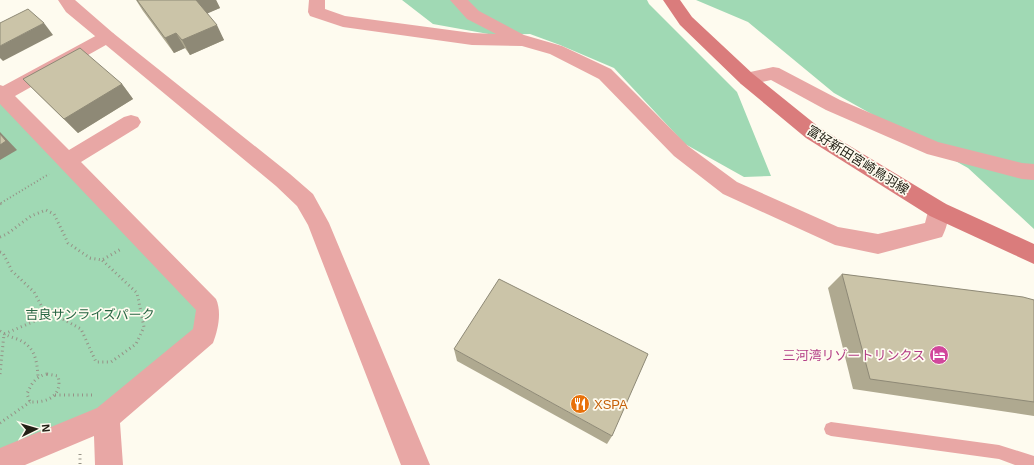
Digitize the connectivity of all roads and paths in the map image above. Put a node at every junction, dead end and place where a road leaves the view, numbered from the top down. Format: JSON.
{"nodes":[{"id":1,"x":66,"y":0,"type":"edge"},
{"id":2,"x":317,"y":0,"type":"edge"},
{"id":3,"x":458,"y":0,"type":"edge"},
{"id":4,"x":671,"y":0,"type":"edge"},
{"id":5,"x":107,"y":37,"type":"junction"},
{"id":6,"x":522,"y":40,"type":"junction"},
{"id":7,"x":747,"y":79,"type":"junction"},
{"id":8,"x":1,"y":94,"type":"edge"},
{"id":9,"x":131,"y":122,"type":"dead end"},
{"id":10,"x":61,"y":166,"type":"junction"},
{"id":11,"x":1034,"y":172,"type":"edge"},
{"id":12,"x":0,"y":204,"type":"edge"},
{"id":13,"x":938,"y":210,"type":"junction"},
{"id":14,"x":0,"y":237,"type":"edge"},
{"id":15,"x":126,"y":246,"type":"dead end"},
{"id":16,"x":0,"y":252,"type":"edge"},
{"id":17,"x":1034,"y":254,"type":"edge"},
{"id":18,"x":102,"y":260,"type":"junction"},
{"id":19,"x":47,"y":316,"type":"junction"},
{"id":20,"x":0,"y":331,"type":"edge"},
{"id":21,"x":4,"y":334,"type":"junction"},
{"id":22,"x":0,"y":374,"type":"edge"},
{"id":23,"x":38,"y":377,"type":"junction"},
{"id":24,"x":55,"y":395,"type":"junction"},
{"id":25,"x":30,"y":402,"type":"junction"},
{"id":26,"x":103,"y":406,"type":"junction"},
{"id":27,"x":0,"y":423,"type":"edge"},
{"id":28,"x":831,"y":429,"type":"dead end"},
{"id":29,"x":0,"y":462,"type":"edge"},
{"id":30,"x":1034,"y":464,"type":"edge"},
{"id":31,"x":109,"y":465,"type":"edge"},
{"id":32,"x":416,"y":465,"type":"edge"}],
"edges":[{"from":1,"to":5,"type":"street"},
{"from":2,"to":6,"type":"street"},
{"from":3,"to":6,"type":"street"},
{"from":4,"to":7,"type":"main road","name":"富好新田宮崎鳥羽線"},
{"from":5,"to":8,"type":"street"},
{"from":5,"to":32,"type":"street"},
{"from":6,"to":13,"type":"street"},
{"from":7,"to":11,"type":"street"},
{"from":7,"to":13,"type":"main road","name":"富好新田宮崎鳥羽線"},
{"from":8,"to":10,"type":"street"},
{"from":9,"to":10,"type":"street"},
{"from":10,"to":12,"type":"path"},
{"from":10,"to":26,"type":"street"},
{"from":13,"to":17,"type":"main road","name":"富好新田宮崎鳥羽線"},
{"from":14,"to":18,"type":"path"},
{"from":15,"to":18,"type":"path"},
{"from":16,"to":19,"type":"path"},
{"from":18,"to":19,"type":"path"},
{"from":19,"to":21,"type":"path"},
{"from":20,"to":21,"type":"path"},
{"from":21,"to":22,"type":"path"},
{"from":21,"to":23,"type":"path"},
{"from":23,"to":24,"type":"path"},
{"from":23,"to":25,"type":"path"},
{"from":24,"to":25,"type":"path"},
{"from":24,"to":26,"type":"path"},
{"from":25,"to":27,"type":"path"},
{"from":26,"to":29,"type":"street"},
{"from":26,"to":31,"type":"street"},
{"from":28,"to":30,"type":"lane"}]}
